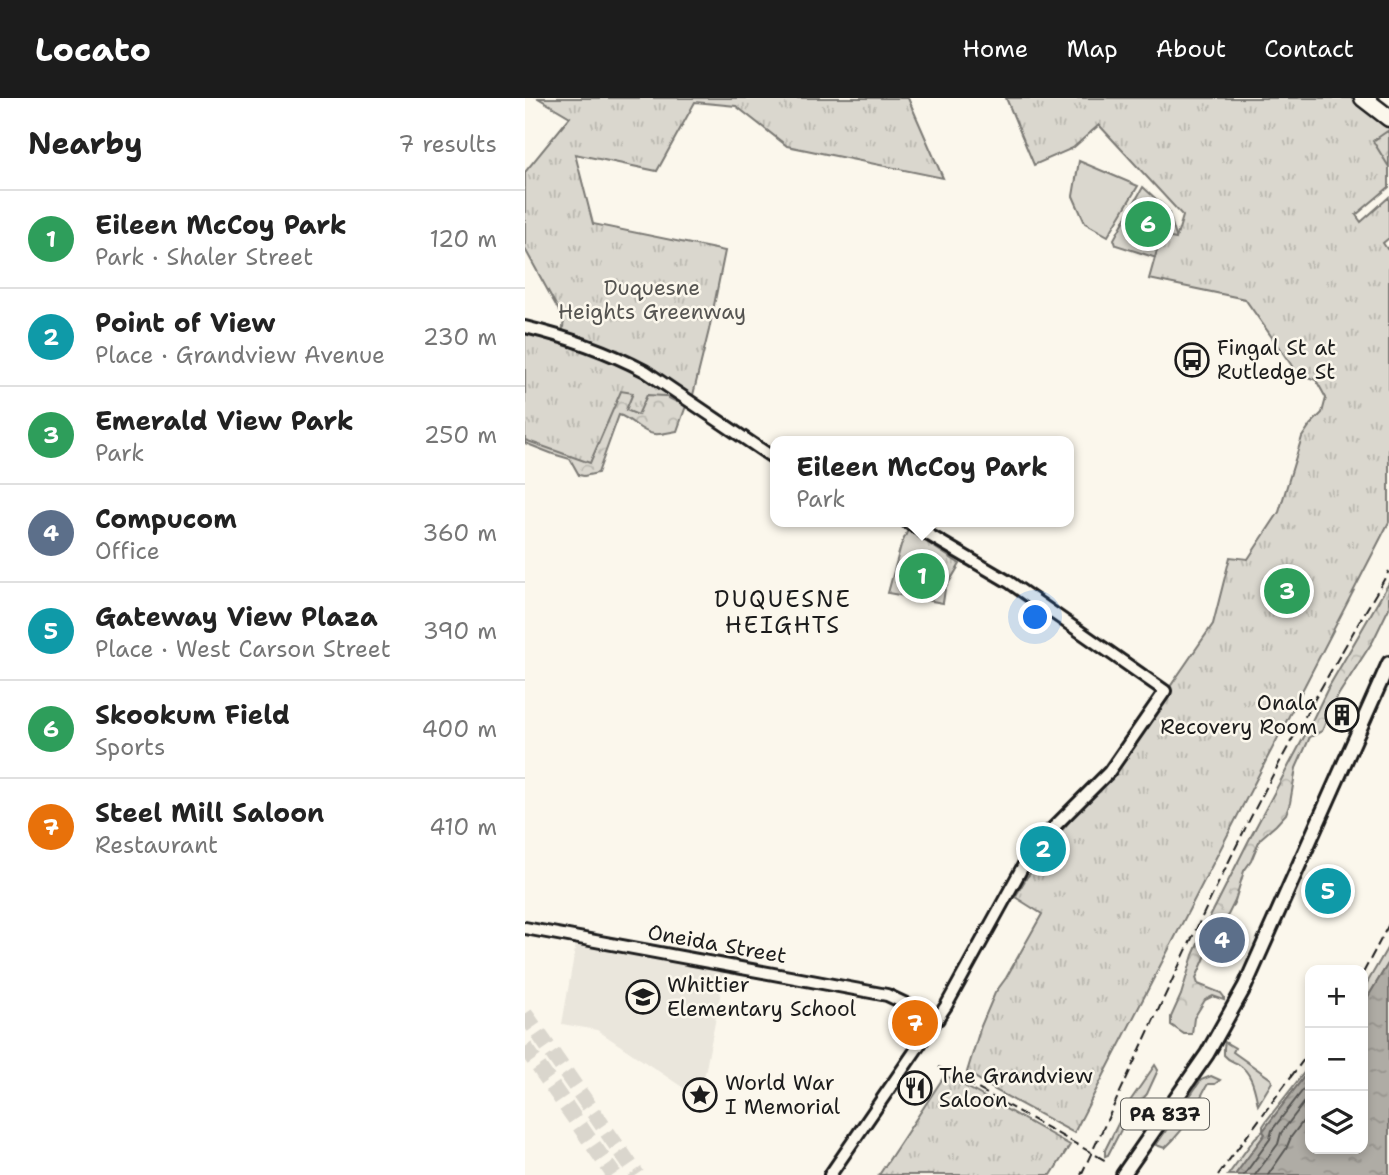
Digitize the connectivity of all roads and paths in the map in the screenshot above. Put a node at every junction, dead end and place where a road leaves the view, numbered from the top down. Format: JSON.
{"nodes":[{"id":1,"x":1363,"y":98,"type":"edge"},
{"id":2,"x":1389,"y":118,"type":"edge"},
{"id":3,"x":525,"y":327,"type":"edge"},
{"id":4,"x":770,"y":456,"type":"edge"},
{"id":5,"x":916,"y":527,"type":"edge"},
{"id":6,"x":1389,"y":663,"type":"edge"},
{"id":7,"x":525,"y":929,"type":"edge"},
{"id":8,"x":939,"y":1018,"type":"junction"},
{"id":9,"x":829,"y":1175,"type":"edge"},
{"id":10,"x":1123,"y":1175,"type":"edge"}],
"edges":[{"from":1,"to":2,"type":"highway"},
{"from":3,"to":4,"type":"street"},
{"from":5,"to":8,"type":"street"},
{"from":6,"to":10,"type":"main road","number":"PA 837"},
{"from":7,"to":8,"type":"street","name":"Oneida Street"},
{"from":8,"to":9,"type":"street"}]}
